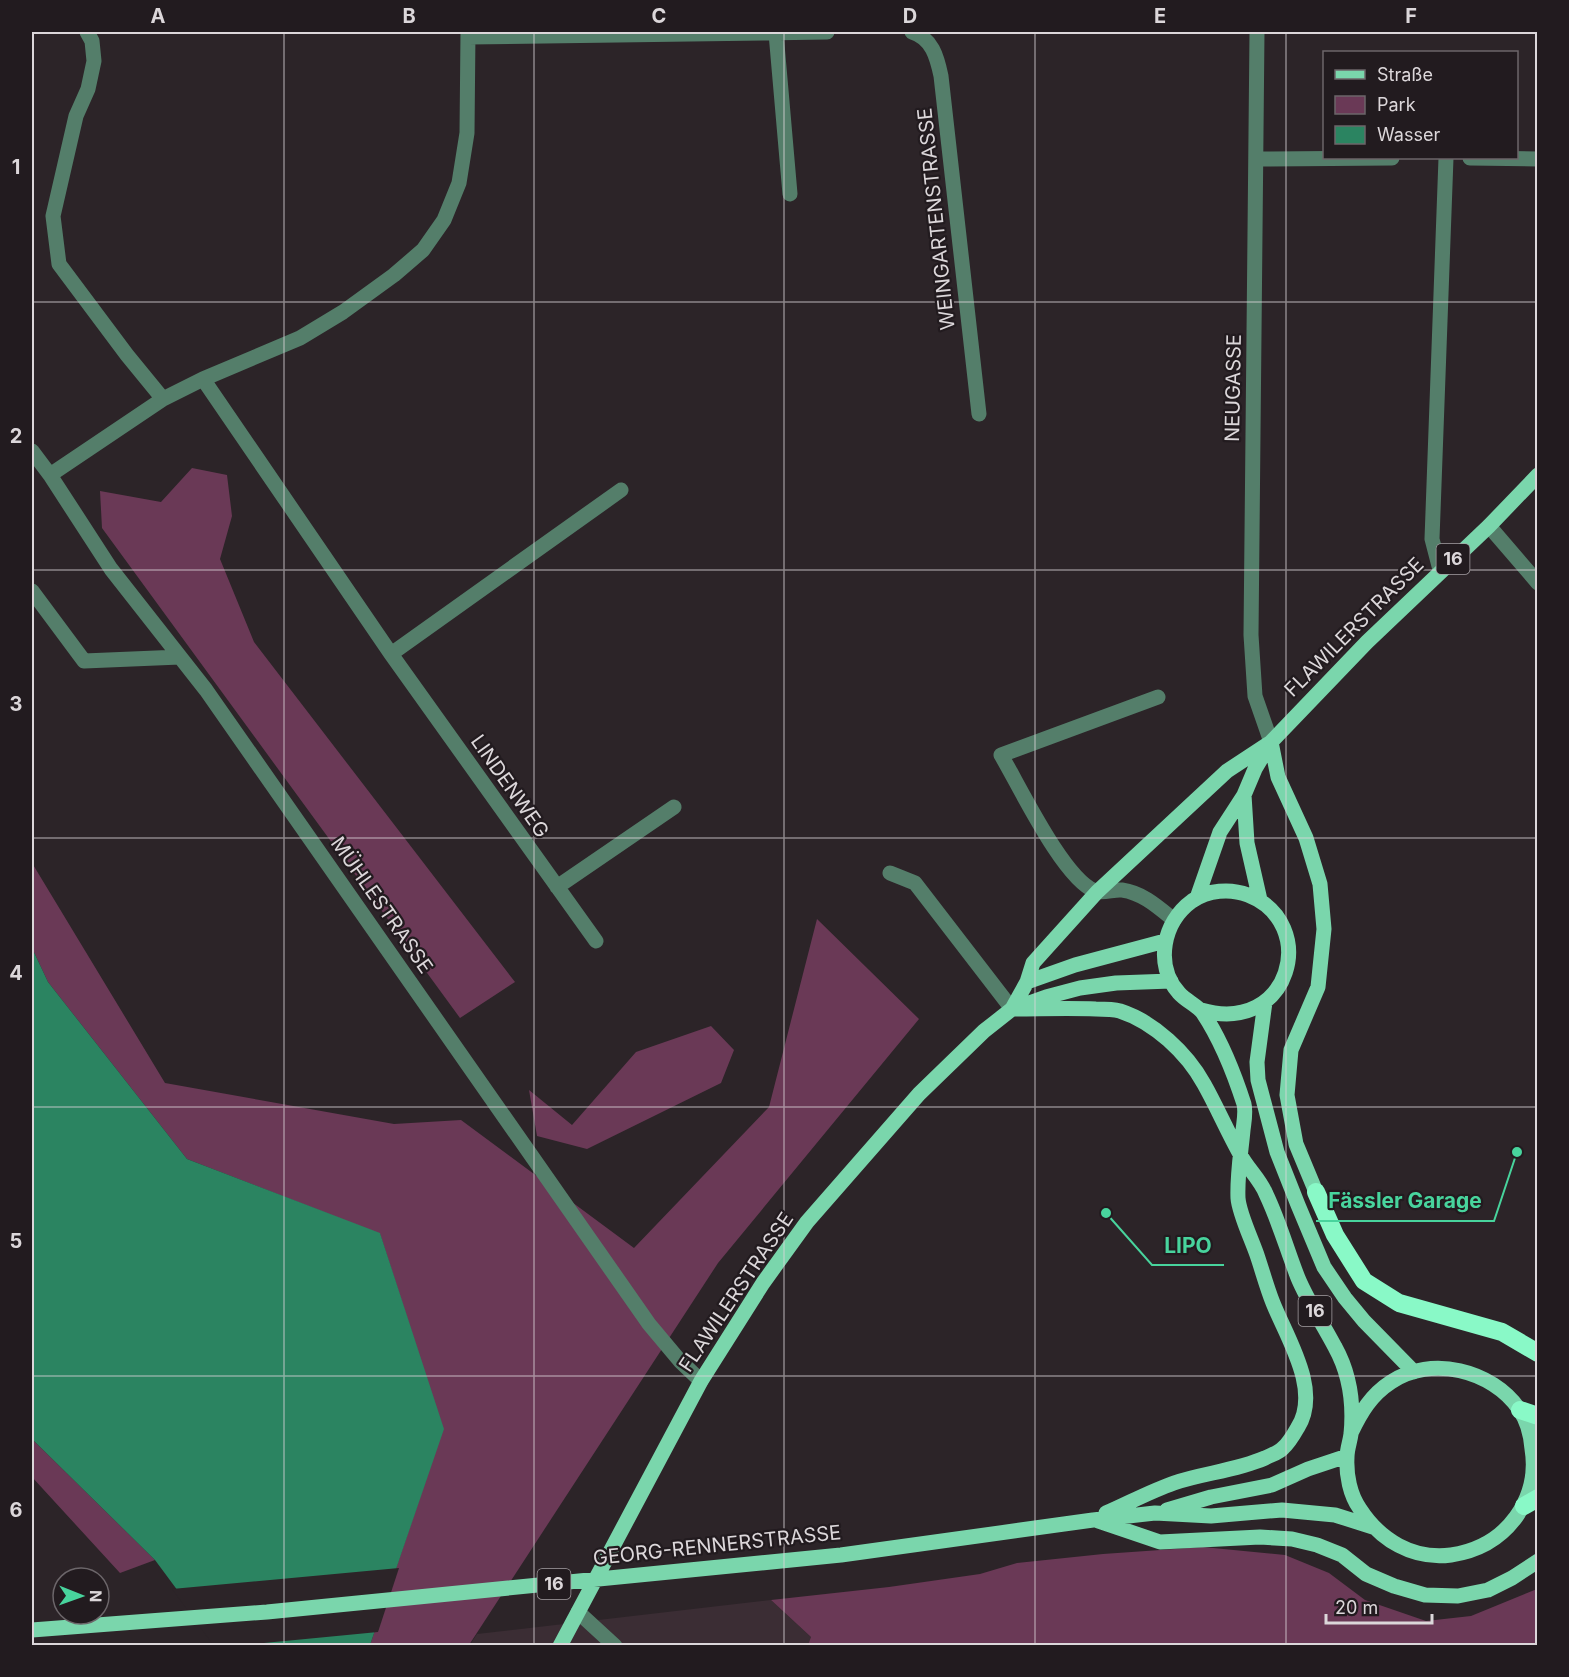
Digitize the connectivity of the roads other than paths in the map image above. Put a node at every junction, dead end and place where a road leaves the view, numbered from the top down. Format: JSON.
{"nodes":[{"id":1,"x":87,"y":32,"type":"edge"},
{"id":2,"x":827,"y":32,"type":"edge"},
{"id":3,"x":912,"y":32,"type":"edge"},
{"id":4,"x":1257,"y":32,"type":"edge"},
{"id":5,"x":776,"y":33,"type":"edge"},
{"id":6,"x":468,"y":34,"type":"edge"},
{"id":7,"x":1256,"y":159,"type":"junction"},
{"id":8,"x":1323,"y":159,"type":"edge"},
{"id":9,"x":1446,"y":159,"type":"edge"},
{"id":10,"x":1518,"y":159,"type":"edge"},
{"id":11,"x":1538,"y":159,"type":"edge"},
{"id":12,"x":790,"y":194,"type":"dead end"},
{"id":13,"x":203,"y":379,"type":"junction"},
{"id":14,"x":163,"y":399,"type":"junction"},
{"id":15,"x":979,"y":414,"type":"dead end"},
{"id":16,"x":32,"y":451,"type":"edge"},
{"id":17,"x":50,"y":475,"type":"junction"},
{"id":18,"x":1538,"y":476,"type":"edge"},
{"id":19,"x":621,"y":490,"type":"dead end"},
{"id":20,"x":1489,"y":526,"type":"junction"},
{"id":21,"x":1440,"y":570,"type":"junction"},
{"id":22,"x":1538,"y":583,"type":"edge"},
{"id":23,"x":32,"y":591,"type":"edge"},
{"id":24,"x":391,"y":654,"type":"junction"},
{"id":25,"x":180,"y":657,"type":"junction"},
{"id":26,"x":1158,"y":697,"type":"dead end"},
{"id":27,"x":1271,"y":742,"type":"junction"},
{"id":28,"x":1244,"y":795,"type":"junction"},
{"id":29,"x":674,"y":807,"type":"dead end"},
{"id":30,"x":890,"y":873,"type":"dead end"},
{"id":31,"x":557,"y":887,"type":"junction"},
{"id":32,"x":1097,"y":892,"type":"junction"},
{"id":33,"x":1197,"y":898,"type":"junction"},
{"id":34,"x":1260,"y":900,"type":"junction"},
{"id":35,"x":1174,"y":920,"type":"junction"},
{"id":36,"x":1165,"y":940,"type":"junction"},
{"id":37,"x":596,"y":941,"type":"dead end"},
{"id":38,"x":1171,"y":981,"type":"junction"},
{"id":39,"x":1027,"y":982,"type":"junction"},
{"id":40,"x":1265,"y":1002,"type":"junction"},
{"id":41,"x":1012,"y":1009,"type":"junction"},
{"id":42,"x":1201,"y":1010,"type":"junction"},
{"id":43,"x":1241,"y":1156,"type":"junction"},
{"id":44,"x":1316,"y":1192,"type":"joint"},
{"id":45,"x":1538,"y":1353,"type":"edge"},
{"id":46,"x":1414,"y":1372,"type":"junction"},
{"id":47,"x":701,"y":1381,"type":"junction"},
{"id":48,"x":1529,"y":1413,"type":"edge"},
{"id":49,"x":1351,"y":1434,"type":"junction"},
{"id":50,"x":1347,"y":1456,"type":"junction"},
{"id":51,"x":1531,"y":1502,"type":"edge"},
{"id":52,"x":1155,"y":1513,"type":"junction"},
{"id":53,"x":1093,"y":1520,"type":"junction"},
{"id":54,"x":1373,"y":1527,"type":"junction"},
{"id":55,"x":1538,"y":1561,"type":"edge"},
{"id":56,"x":578,"y":1612,"type":"junction"},
{"id":57,"x":32,"y":1630,"type":"edge"},
{"id":58,"x":560,"y":1646,"type":"edge"},
{"id":59,"x":615,"y":1646,"type":"edge"}],
"edges":[{"from":1,"to":14,"type":"street"},
{"from":2,"to":5,"type":"street"},
{"from":3,"to":15,"type":"street","name":"WEINGARTENSTRASSE"},
{"from":4,"to":7,"type":"street","name":"NEUGASSE"},
{"from":5,"to":6,"type":"street"},
{"from":5,"to":12,"type":"street"},
{"from":6,"to":13,"type":"street"},
{"from":7,"to":8,"type":"street"},
{"from":7,"to":27,"type":"street","name":"NEUGASSE"},
{"from":9,"to":21,"type":"street"},
{"from":10,"to":11,"type":"street"},
{"from":13,"to":14,"type":"street"},
{"from":13,"to":24,"type":"street","name":"LINDENWEG"},
{"from":14,"to":17,"type":"street"},
{"from":16,"to":17,"type":"street","name":"MÜHLESTRASSE"},
{"from":17,"to":25,"type":"street","name":"MÜHLESTRASSE"},
{"from":18,"to":20,"type":"main road","name":"FLAWILERSTRASSE","number":"16"},
{"from":19,"to":24,"type":"street"},
{"from":20,"to":21,"type":"main road","name":"FLAWILERSTRASSE","number":"16"},
{"from":20,"to":22,"type":"street"},
{"from":21,"to":27,"type":"main road","name":"FLAWILERSTRASSE","number":"16"},
{"from":23,"to":25,"type":"street"},
{"from":24,"to":31,"type":"street","name":"LINDENWEG"},
{"from":25,"to":47,"type":"street","name":"MÜHLESTRASSE"},
{"from":26,"to":32,"type":"street"},
{"from":27,"to":28,"type":"main road","name":"FLAWILERSTRASSE","number":"16"},
{"from":27,"to":32,"type":"main road","name":"FLAWILERSTRASSE"},
{"from":27,"to":44,"type":"main road"},
{"from":28,"to":33,"type":"main road","name":"FLAWILERSTRASSE","number":"16"},
{"from":28,"to":34,"type":"main road","name":"FLAWILERSTRASSE","number":"16"},
{"from":29,"to":31,"type":"street"},
{"from":30,"to":41,"type":"street"},
{"from":31,"to":37,"type":"street","name":"LINDENWEG"},
{"from":32,"to":35,"type":"street"},
{"from":32,"to":39,"type":"main road","name":"FLAWILERSTRASSE"},
{"from":33,"to":34,"type":"main road"},
{"from":33,"to":35,"type":"main road"},
{"from":34,"to":40,"type":"main road"},
{"from":35,"to":36,"type":"main road"},
{"from":36,"to":38,"type":"main road"},
{"from":36,"to":39,"type":"main road"},
{"from":38,"to":41,"type":"main road","name":"FLAWILERSTRASSE"},
{"from":38,"to":42,"type":"main road"},
{"from":39,"to":41,"type":"main road","name":"FLAWILERSTRASSE"},
{"from":40,"to":42,"type":"main road"},
{"from":40,"to":46,"type":"main road","number":"16"},
{"from":41,"to":43,"type":"main road"},
{"from":41,"to":47,"type":"main road","name":"FLAWILERSTRASSE"},
{"from":42,"to":43,"type":"main road"},
{"from":43,"to":49,"type":"main road","number":"16"},
{"from":43,"to":53,"type":"main road"},
{"from":44,"to":45,"type":"highway"},
{"from":46,"to":48,"type":"main road","number":"16"},
{"from":46,"to":49,"type":"main road","number":"16"},
{"from":47,"to":56,"type":"main road","name":"FLAWILERSTRASSE"},
{"from":48,"to":51,"type":"main road","number":"16"},
{"from":49,"to":50,"type":"main road","number":"16"},
{"from":50,"to":52,"type":"main road","name":"GEORG-RENNERSTRASSE","number":"16"},
{"from":50,"to":54,"type":"main road","number":"16"},
{"from":51,"to":54,"type":"main road","number":"16"},
{"from":52,"to":53,"type":"main road","name":"GEORG-RENNERSTRASSE","number":"16"},
{"from":52,"to":54,"type":"main road","name":"GEORG-RENNERSTRASSE","number":"16"},
{"from":53,"to":55,"type":"main road"},
{"from":53,"to":57,"type":"main road","name":"GEORG-RENNERSTRASSE","number":"16"},
{"from":56,"to":58,"type":"main road","name":"FLAWILERSTRASSE"},
{"from":56,"to":59,"type":"street"}]}
